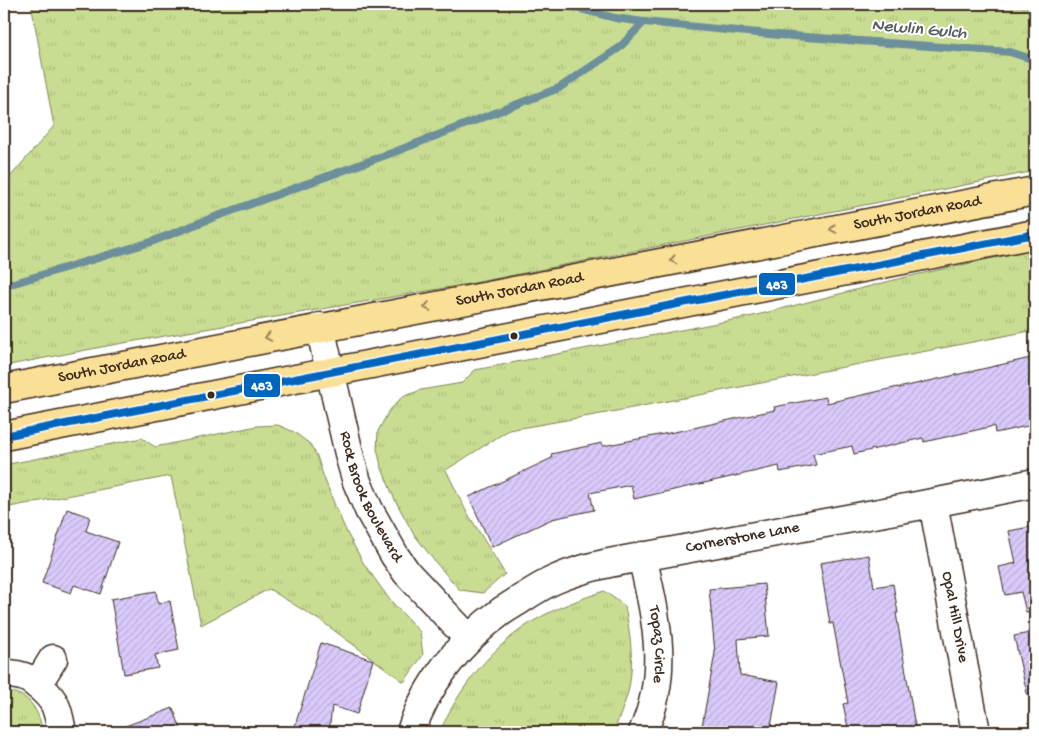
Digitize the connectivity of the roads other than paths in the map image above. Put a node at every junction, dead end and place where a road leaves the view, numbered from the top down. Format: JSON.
{"nodes":[{"id":1,"x":1035,"y":191,"type":"edge"},
{"id":2,"x":1035,"y":234,"type":"edge"},
{"id":3,"x":320,"y":327,"type":"junction"},
{"id":4,"x":330,"y":373,"type":"junction"},
{"id":5,"x":4,"y":389,"type":"edge"},
{"id":6,"x":4,"y":436,"type":"edge"},
{"id":7,"x":1035,"y":483,"type":"edge"},
{"id":8,"x":933,"y":503,"type":"junction"},
{"id":9,"x":642,"y":556,"type":"junction"},
{"id":10,"x":469,"y":639,"type":"junction"},
{"id":11,"x":53,"y":659,"type":"dead end"},
{"id":12,"x":4,"y":674,"type":"edge"},
{"id":13,"x":37,"y":685,"type":"junction"},
{"id":14,"x":62,"y":732,"type":"edge"},
{"id":15,"x":411,"y":732,"type":"edge"},
{"id":16,"x":643,"y":732,"type":"edge"},
{"id":17,"x":976,"y":732,"type":"edge"}],
"edges":[{"from":1,"to":3,"type":"main road","name":"South Jordan Road","one_way":true},
{"from":2,"to":4,"type":"main road"},
{"from":3,"to":4,"type":"street","name":"Rock Brook Boulevard"},
{"from":3,"to":5,"type":"main road","name":"South Jordan Road","one_way":true},
{"from":4,"to":6,"type":"main road"},
{"from":4,"to":10,"type":"street","name":"Rock Brook Boulevard"},
{"from":7,"to":8,"type":"street","name":"Cornerstone Lane"},
{"from":8,"to":9,"type":"street","name":"Cornerstone Lane"},
{"from":8,"to":17,"type":"street","name":"Opal Hill Drive"},
{"from":9,"to":10,"type":"street","name":"Cornerstone Lane"},
{"from":9,"to":16,"type":"street","name":"Topaz Circle"},
{"from":10,"to":15,"type":"street","name":"Cornerstone Lane"},
{"from":11,"to":13,"type":"street"},
{"from":12,"to":13,"type":"street"},
{"from":13,"to":14,"type":"street"}]}
